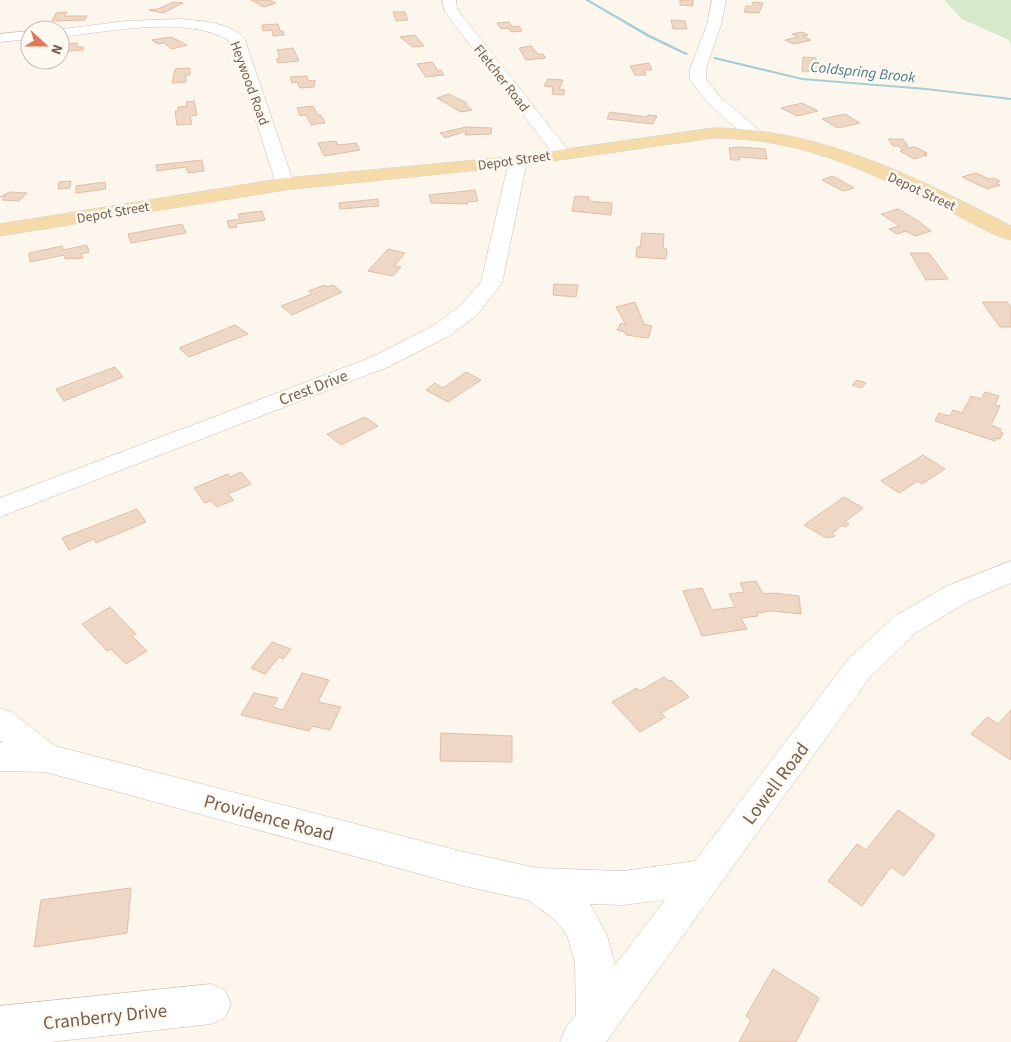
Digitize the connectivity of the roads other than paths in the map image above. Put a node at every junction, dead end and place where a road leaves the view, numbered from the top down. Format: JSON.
{"nodes":[{"id":1,"x":449,"y":0,"type":"edge"},
{"id":2,"x":719,"y":0,"type":"edge"},
{"id":3,"x":70,"y":32,"type":"edge"},
{"id":4,"x":20,"y":36,"type":"edge"},
{"id":5,"x":0,"y":38,"type":"edge"},
{"id":6,"x":752,"y":132,"type":"junction"},
{"id":7,"x":562,"y":154,"type":"junction"},
{"id":8,"x":518,"y":161,"type":"junction"},
{"id":9,"x":285,"y":184,"type":"junction"},
{"id":10,"x":0,"y":230,"type":"edge"},
{"id":11,"x":1011,"y":234,"type":"edge"},
{"id":12,"x":0,"y":508,"type":"edge"},
{"id":13,"x":1011,"y":571,"type":"edge"},
{"id":14,"x":0,"y":721,"type":"edge"},
{"id":15,"x":0,"y":757,"type":"edge"},
{"id":16,"x":45,"y":758,"type":"junction"},
{"id":17,"x":704,"y":878,"type":"junction"},
{"id":18,"x":537,"y":885,"type":"junction"},
{"id":19,"x":210,"y":1004,"type":"dead end"},
{"id":20,"x":0,"y":1027,"type":"edge"},
{"id":21,"x":588,"y":1032,"type":"edge"}],
"edges":[{"from":1,"to":7,"type":"street","name":"Fletcher Road"},
{"from":2,"to":6,"type":"street"},
{"from":3,"to":9,"type":"street","name":"Heywood Road"},
{"from":4,"to":5,"type":"street"},
{"from":6,"to":7,"type":"main road","name":"Depot Street"},
{"from":6,"to":11,"type":"main road","name":"Depot Street"},
{"from":7,"to":8,"type":"main road","name":"Depot Street"},
{"from":8,"to":9,"type":"main road","name":"Depot Street"},
{"from":8,"to":12,"type":"street","name":"Crest Drive"},
{"from":9,"to":10,"type":"main road","name":"Depot Street"},
{"from":13,"to":17,"type":"street","name":"Lowell Road"},
{"from":14,"to":16,"type":"street"},
{"from":15,"to":16,"type":"street","name":"Providence Road"},
{"from":16,"to":18,"type":"street","name":"Providence Road"},
{"from":17,"to":18,"type":"street","name":"Providence Road"},
{"from":17,"to":21,"type":"street","name":"Lowell Road"},
{"from":18,"to":21,"type":"street","name":"Providence Road"},
{"from":19,"to":20,"type":"street","name":"Cranberry Drive"}]}
